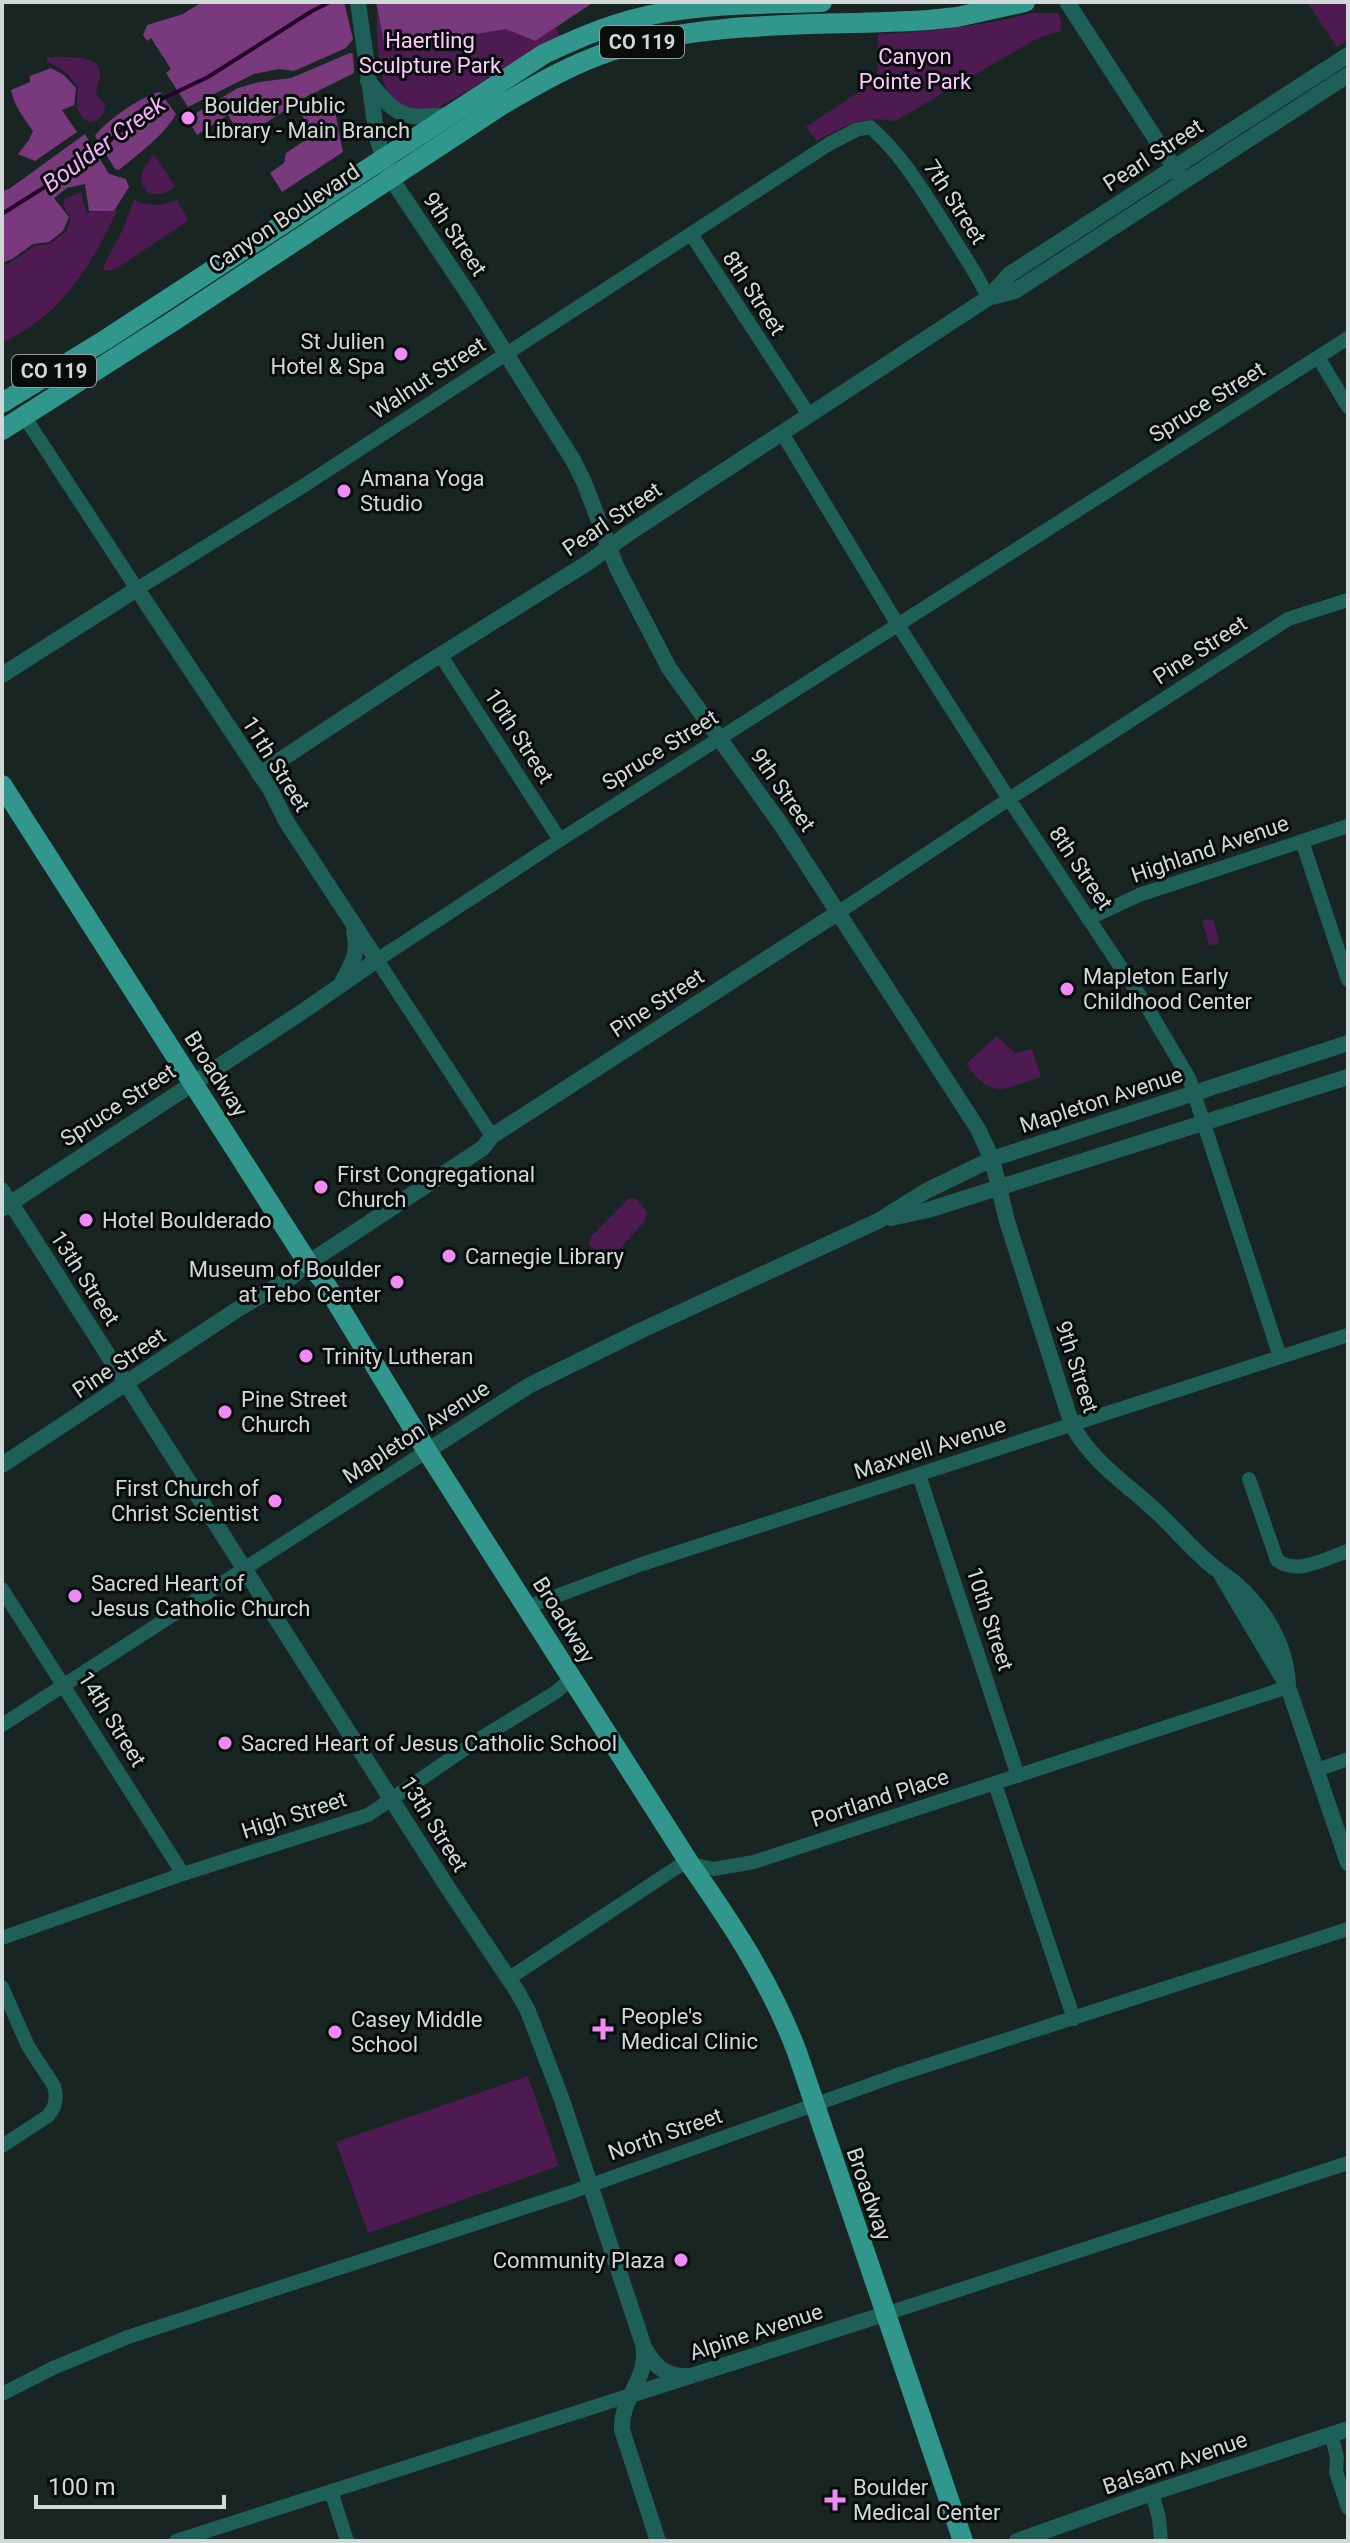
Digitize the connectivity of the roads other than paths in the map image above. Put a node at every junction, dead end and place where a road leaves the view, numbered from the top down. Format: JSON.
{"nodes":[{"id":1,"x":358,"y":2,"type":"edge"},
{"id":2,"x":822,"y":2,"type":"edge"},
{"id":3,"x":1025,"y":2,"type":"edge"},
{"id":4,"x":1067,"y":2,"type":"edge"},
{"id":5,"x":1348,"y":55,"type":"edge"},
{"id":6,"x":1348,"y":75,"type":"edge"},
{"id":7,"x":367,"y":80,"type":"junction"},
{"id":8,"x":448,"y":115,"type":"junction"},
{"id":9,"x":879,"y":135,"type":"joint"},
{"id":10,"x":386,"y":167,"type":"junction"},
{"id":11,"x":1174,"y":168,"type":"junction"},
{"id":12,"x":1183,"y":183,"type":"junction"},
{"id":13,"x":691,"y":234,"type":"junction"},
{"id":14,"x":988,"y":298,"type":"junction"},
{"id":15,"x":1348,"y":338,"type":"edge"},
{"id":16,"x":506,"y":354,"type":"junction"},
{"id":17,"x":1318,"y":357,"type":"junction"},
{"id":18,"x":2,"y":403,"type":"edge"},
{"id":19,"x":1348,"y":407,"type":"edge"},
{"id":20,"x":809,"y":415,"type":"junction"},
{"id":21,"x":24,"y":416,"type":"junction"},
{"id":22,"x":2,"y":430,"type":"edge"},
{"id":23,"x":782,"y":433,"type":"junction"},
{"id":24,"x":609,"y":546,"type":"junction"},
{"id":25,"x":137,"y":589,"type":"junction"},
{"id":26,"x":1348,"y":600,"type":"edge"},
{"id":27,"x":105,"y":609,"type":"junction"},
{"id":28,"x":154,"y":614,"type":"junction"},
{"id":29,"x":898,"y":625,"type":"junction"},
{"id":30,"x":441,"y":656,"type":"junction"},
{"id":31,"x":2,"y":675,"type":"edge"},
{"id":32,"x":719,"y":738,"type":"junction"},
{"id":33,"x":259,"y":774,"type":"junction"},
{"id":34,"x":2,"y":785,"type":"edge"},
{"id":35,"x":1009,"y":799,"type":"junction"},
{"id":36,"x":1348,"y":826,"type":"edge"},
{"id":37,"x":560,"y":840,"type":"junction"},
{"id":38,"x":1302,"y":841,"type":"junction"},
{"id":39,"x":839,"y":912,"type":"junction"},
{"id":40,"x":347,"y":915,"type":"junction"},
{"id":41,"x":1088,"y":919,"type":"junction"},
{"id":42,"x":377,"y":960,"type":"junction"},
{"id":43,"x":1348,"y":980,"type":"edge"},
{"id":44,"x":338,"y":987,"type":"junction"},
{"id":45,"x":1348,"y":1043,"type":"edge"},
{"id":46,"x":1348,"y":1077,"type":"edge"},
{"id":47,"x":192,"y":1083,"type":"junction"},
{"id":48,"x":1194,"y":1093,"type":"junction"},
{"id":49,"x":1203,"y":1123,"type":"junction"},
{"id":50,"x":492,"y":1136,"type":"junction"},
{"id":51,"x":992,"y":1159,"type":"junction"},
{"id":52,"x":1000,"y":1188,"type":"junction"},
{"id":53,"x":4,"y":1197,"type":"edge"},
{"id":54,"x":878,"y":1221,"type":"junction"},
{"id":55,"x":308,"y":1263,"type":"junction"},
{"id":56,"x":1348,"y":1335,"type":"edge"},
{"id":57,"x":1280,"y":1357,"type":"junction"},
{"id":58,"x":125,"y":1383,"type":"junction"},
{"id":59,"x":1072,"y":1425,"type":"junction"},
{"id":60,"x":427,"y":1451,"type":"junction"},
{"id":61,"x":2,"y":1465,"type":"edge"},
{"id":62,"x":919,"y":1475,"type":"junction"},
{"id":63,"x":1249,"y":1479,"type":"dead end"},
{"id":64,"x":1348,"y":1551,"type":"edge"},
{"id":65,"x":246,"y":1567,"type":"junction"},
{"id":66,"x":2,"y":1589,"type":"edge"},
{"id":67,"x":527,"y":1607,"type":"junction"},
{"id":68,"x":572,"y":1678,"type":"junction"},
{"id":69,"x":65,"y":1685,"type":"junction"},
{"id":70,"x":1288,"y":1687,"type":"junction"},
{"id":71,"x":2,"y":1725,"type":"edge"},
{"id":72,"x":1348,"y":1759,"type":"edge"},
{"id":73,"x":1317,"y":1770,"type":"junction"},
{"id":74,"x":1018,"y":1776,"type":"junction"},
{"id":75,"x":995,"y":1784,"type":"junction"},
{"id":76,"x":392,"y":1797,"type":"junction"},
{"id":77,"x":1348,"y":1863,"type":"edge"},
{"id":78,"x":690,"y":1864,"type":"junction"},
{"id":79,"x":183,"y":1874,"type":"junction"},
{"id":80,"x":1348,"y":1929,"type":"edge"},
{"id":81,"x":2,"y":1938,"type":"edge"},
{"id":82,"x":508,"y":1979,"type":"junction"},
{"id":83,"x":2,"y":1987,"type":"edge"},
{"id":84,"x":1074,"y":2019,"type":"junction"},
{"id":85,"x":815,"y":2106,"type":"junction"},
{"id":86,"x":2,"y":2146,"type":"edge"},
{"id":87,"x":1348,"y":2163,"type":"edge"},
{"id":88,"x":590,"y":2184,"type":"junction"},
{"id":89,"x":885,"y":2314,"type":"junction"},
{"id":90,"x":643,"y":2344,"type":"junction"},
{"id":91,"x":692,"y":2376,"type":"junction"},
{"id":92,"x":2,"y":2394,"type":"edge"},
{"id":93,"x":631,"y":2395,"type":"junction"},
{"id":94,"x":1348,"y":2429,"type":"edge"},
{"id":95,"x":1331,"y":2434,"type":"junction"},
{"id":96,"x":331,"y":2491,"type":"junction"},
{"id":97,"x":1152,"y":2493,"type":"junction"},
{"id":98,"x":1348,"y":2508,"type":"edge"},
{"id":99,"x":176,"y":2541,"type":"edge"},
{"id":100,"x":347,"y":2541,"type":"edge"},
{"id":101,"x":658,"y":2541,"type":"edge"},
{"id":102,"x":963,"y":2541,"type":"edge"},
{"id":103,"x":1017,"y":2541,"type":"edge"},
{"id":104,"x":1161,"y":2541,"type":"edge"}],
"edges":[{"from":1,"to":7,"type":"street","name":"9th Street"},
{"from":2,"to":8,"type":"main road","name":"Canyon Boulevard","number":"CO 119"},
{"from":3,"to":10,"type":"main road","name":"Canyon Boulevard","number":"CO 119"},
{"from":4,"to":11,"type":"street"},
{"from":5,"to":11,"type":"street","name":"Pearl Street"},
{"from":6,"to":12,"type":"street","name":"Pearl Street"},
{"from":7,"to":8,"type":"street"},
{"from":7,"to":10,"type":"street","name":"9th Street"},
{"from":8,"to":10,"type":"main road","name":"Canyon Boulevard","number":"CO 119"},
{"from":9,"to":13,"type":"street","name":"Walnut Street"},
{"from":9,"to":14,"type":"street","name":"7th Street"},
{"from":10,"to":16,"type":"street","name":"9th Street"},
{"from":10,"to":18,"type":"main road","name":"Canyon Boulevard","number":"CO 119"},
{"from":10,"to":21,"type":"main road","name":"Canyon Boulevard","number":"CO 119"},
{"from":11,"to":12,"type":"street"},
{"from":11,"to":14,"type":"street","name":"Pearl Street"},
{"from":12,"to":14,"type":"street","name":"Pearl Street"},
{"from":13,"to":16,"type":"street","name":"Walnut Street"},
{"from":13,"to":20,"type":"street","name":"8th Street"},
{"from":14,"to":20,"type":"street","name":"Pearl Street"},
{"from":15,"to":17,"type":"street","name":"Spruce Street"},
{"from":16,"to":24,"type":"street","name":"9th Street"},
{"from":16,"to":25,"type":"street","name":"Walnut Street"},
{"from":17,"to":19,"type":"street"},
{"from":17,"to":29,"type":"street","name":"Spruce Street"},
{"from":20,"to":23,"type":"street","name":"Pearl Street"},
{"from":21,"to":22,"type":"main road","name":"Canyon Boulevard","number":"CO 119"},
{"from":21,"to":25,"type":"street","name":"11th Street"},
{"from":23,"to":24,"type":"street","name":"Pearl Street"},
{"from":23,"to":29,"type":"street","name":"8th Street"},
{"from":24,"to":30,"type":"street","name":"Pearl Street"},
{"from":24,"to":32,"type":"street","name":"9th Street"},
{"from":25,"to":27,"type":"street","name":"Walnut Street"},
{"from":25,"to":28,"type":"street","name":"11th Street"},
{"from":26,"to":35,"type":"street","name":"Pine Street"},
{"from":27,"to":28,"type":"street"},
{"from":27,"to":31,"type":"street","name":"Walnut Street"},
{"from":28,"to":33,"type":"street","name":"11th Street"},
{"from":29,"to":32,"type":"street","name":"Spruce Street"},
{"from":29,"to":35,"type":"street","name":"8th Street"},
{"from":30,"to":33,"type":"street","name":"Pearl Street"},
{"from":30,"to":37,"type":"street","name":"10th Street"},
{"from":32,"to":37,"type":"street","name":"Spruce Street"},
{"from":32,"to":39,"type":"street","name":"9th Street"},
{"from":33,"to":40,"type":"street","name":"11th Street"},
{"from":34,"to":47,"type":"main road","name":"Broadway"},
{"from":35,"to":39,"type":"street","name":"Pine Street"},
{"from":35,"to":41,"type":"street","name":"8th Street"},
{"from":36,"to":38,"type":"street","name":"Highland Avenue"},
{"from":37,"to":42,"type":"street","name":"Spruce Street"},
{"from":38,"to":41,"type":"street","name":"Highland Avenue"},
{"from":38,"to":43,"type":"street"},
{"from":39,"to":50,"type":"street","name":"Pine Street"},
{"from":39,"to":51,"type":"street","name":"9th Street"},
{"from":40,"to":42,"type":"street","name":"11th Street"},
{"from":40,"to":44,"type":"street"},
{"from":41,"to":48,"type":"street","name":"8th Street"},
{"from":42,"to":44,"type":"street","name":"Spruce Street"},
{"from":42,"to":50,"type":"street","name":"11th Street"},
{"from":44,"to":47,"type":"street","name":"Spruce Street"},
{"from":45,"to":48,"type":"street","name":"Mapleton Avenue"},
{"from":46,"to":49,"type":"street","name":"Mapleton Avenue"},
{"from":47,"to":53,"type":"street","name":"Spruce Street"},
{"from":47,"to":55,"type":"main road","name":"Broadway"},
{"from":48,"to":49,"type":"street","name":"8th Street"},
{"from":48,"to":51,"type":"street","name":"Mapleton Avenue"},
{"from":49,"to":52,"type":"street","name":"Mapleton Avenue"},
{"from":49,"to":57,"type":"street","name":"8th Street"},
{"from":50,"to":55,"type":"street","name":"Pine Street"},
{"from":51,"to":52,"type":"street","name":"9th Street"},
{"from":51,"to":54,"type":"street","name":"Mapleton Avenue"},
{"from":52,"to":54,"type":"street","name":"Mapleton Avenue"},
{"from":52,"to":59,"type":"street","name":"9th Street"},
{"from":53,"to":58,"type":"street","name":"13th Street"},
{"from":54,"to":60,"type":"street","name":"Mapleton Avenue"},
{"from":55,"to":58,"type":"street","name":"Pine Street"},
{"from":55,"to":60,"type":"main road","name":"Broadway"},
{"from":56,"to":57,"type":"street","name":"Maxwell Avenue"},
{"from":57,"to":59,"type":"street","name":"Maxwell Avenue"},
{"from":58,"to":61,"type":"street","name":"Pine Street"},
{"from":58,"to":65,"type":"street","name":"13th Street"},
{"from":59,"to":62,"type":"street","name":"Maxwell Avenue"},
{"from":59,"to":70,"type":"street","name":"9th Street"},
{"from":60,"to":65,"type":"street","name":"Mapleton Avenue"},
{"from":60,"to":67,"type":"main road","name":"Broadway"},
{"from":62,"to":67,"type":"street","name":"Maxwell Avenue"},
{"from":62,"to":74,"type":"street","name":"10th Street"},
{"from":63,"to":64,"type":"street"},
{"from":65,"to":69,"type":"street","name":"Mapleton Avenue"},
{"from":65,"to":76,"type":"street","name":"13th Street"},
{"from":66,"to":69,"type":"street","name":"14th Street"},
{"from":67,"to":68,"type":"main road","name":"Broadway"},
{"from":68,"to":76,"type":"street","name":"High Street"},
{"from":68,"to":78,"type":"main road","name":"Broadway"},
{"from":69,"to":71,"type":"street","name":"Mapleton Avenue"},
{"from":69,"to":79,"type":"street","name":"14th Street"},
{"from":70,"to":73,"type":"street","name":"9th Street"},
{"from":70,"to":74,"type":"street","name":"Portland Place"},
{"from":72,"to":73,"type":"street"},
{"from":73,"to":77,"type":"street","name":"9th Street"},
{"from":74,"to":75,"type":"street","name":"Portland Place"},
{"from":75,"to":78,"type":"street","name":"Portland Place"},
{"from":75,"to":84,"type":"street"},
{"from":76,"to":79,"type":"street","name":"High Street"},
{"from":76,"to":82,"type":"street","name":"13th Street"},
{"from":78,"to":82,"type":"street","name":"Portland Place"},
{"from":78,"to":85,"type":"main road","name":"Broadway"},
{"from":79,"to":81,"type":"street","name":"High Street"},
{"from":80,"to":84,"type":"street","name":"North Street"},
{"from":82,"to":88,"type":"street","name":"13th Street"},
{"from":83,"to":86,"type":"street"},
{"from":84,"to":85,"type":"street","name":"North Street"},
{"from":85,"to":88,"type":"street","name":"North Street"},
{"from":85,"to":89,"type":"main road","name":"Broadway"},
{"from":87,"to":89,"type":"street","name":"Alpine Avenue"},
{"from":88,"to":90,"type":"street","name":"13th Street"},
{"from":88,"to":92,"type":"street","name":"North Street"},
{"from":89,"to":91,"type":"street","name":"Alpine Avenue"},
{"from":89,"to":102,"type":"main road","name":"Broadway"},
{"from":90,"to":91,"type":"street"},
{"from":90,"to":93,"type":"street","name":"13th Street"},
{"from":91,"to":93,"type":"street","name":"Alpine Avenue"},
{"from":93,"to":96,"type":"street","name":"Alpine Avenue"},
{"from":93,"to":101,"type":"street","name":"13th Street"},
{"from":94,"to":95,"type":"street","name":"Balsam Avenue"},
{"from":95,"to":97,"type":"street","name":"Balsam Avenue"},
{"from":95,"to":98,"type":"street"},
{"from":96,"to":99,"type":"street","name":"Alpine Avenue"},
{"from":96,"to":100,"type":"street"},
{"from":97,"to":103,"type":"street","name":"Balsam Avenue"},
{"from":97,"to":104,"type":"street"}]}
